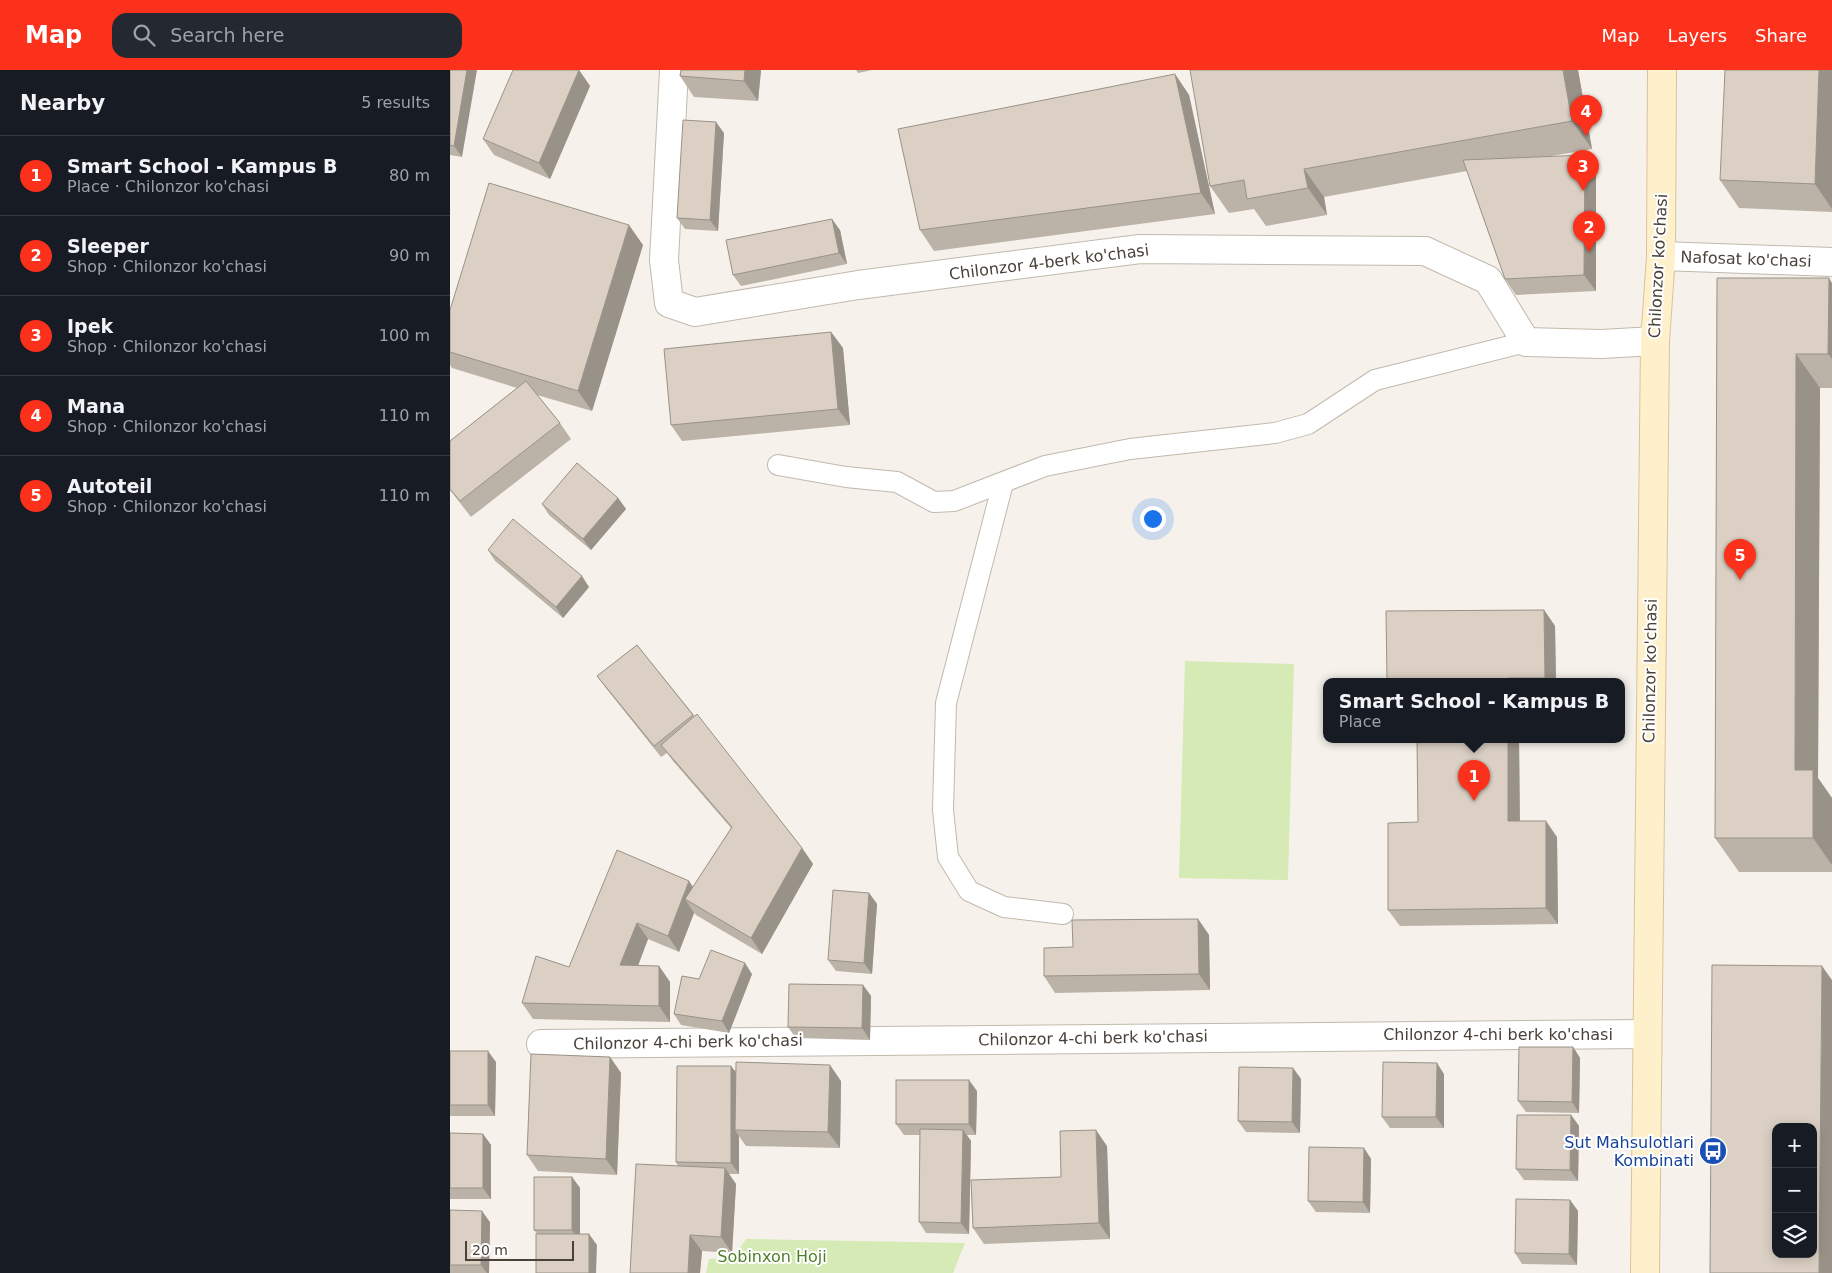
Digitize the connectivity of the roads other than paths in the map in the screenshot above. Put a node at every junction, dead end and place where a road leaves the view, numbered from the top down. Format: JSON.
{"nodes":[{"id":1,"x":674,"y":70,"type":"edge"},
{"id":2,"x":1662,"y":70,"type":"edge"},
{"id":3,"x":1661,"y":256,"type":"junction"},
{"id":4,"x":1832,"y":262,"type":"edge"},
{"id":5,"x":1655,"y":341,"type":"junction"},
{"id":6,"x":1526,"y":342,"type":"junction"},
{"id":7,"x":778,"y":465,"type":"dead end"},
{"id":8,"x":1003,"y":483,"type":"junction"},
{"id":9,"x":1063,"y":914,"type":"dead end"},
{"id":10,"x":1646,"y":1034,"type":"junction"},
{"id":11,"x":541,"y":1044,"type":"dead end"},
{"id":12,"x":1645,"y":1273,"type":"edge"}],
"edges":[{"from":1,"to":6,"type":"street","name":"Chilonzor 4-berk ko'chasi"},
{"from":2,"to":3,"type":"main road","name":"Chilonzor ko'chasi"},
{"from":3,"to":4,"type":"street","name":"Nafosat ko'chasi"},
{"from":3,"to":5,"type":"main road","name":"Chilonzor ko'chasi"},
{"from":5,"to":6,"type":"street"},
{"from":5,"to":10,"type":"main road","name":"Chilonzor ko'chasi"},
{"from":6,"to":8,"type":"lane"},
{"from":7,"to":8,"type":"lane"},
{"from":8,"to":9,"type":"lane"},
{"from":10,"to":11,"type":"street","name":"Chilonzor 4-chi berk ko'chasi"},
{"from":10,"to":12,"type":"main road","name":"Chilonzor ko'chasi"}]}
